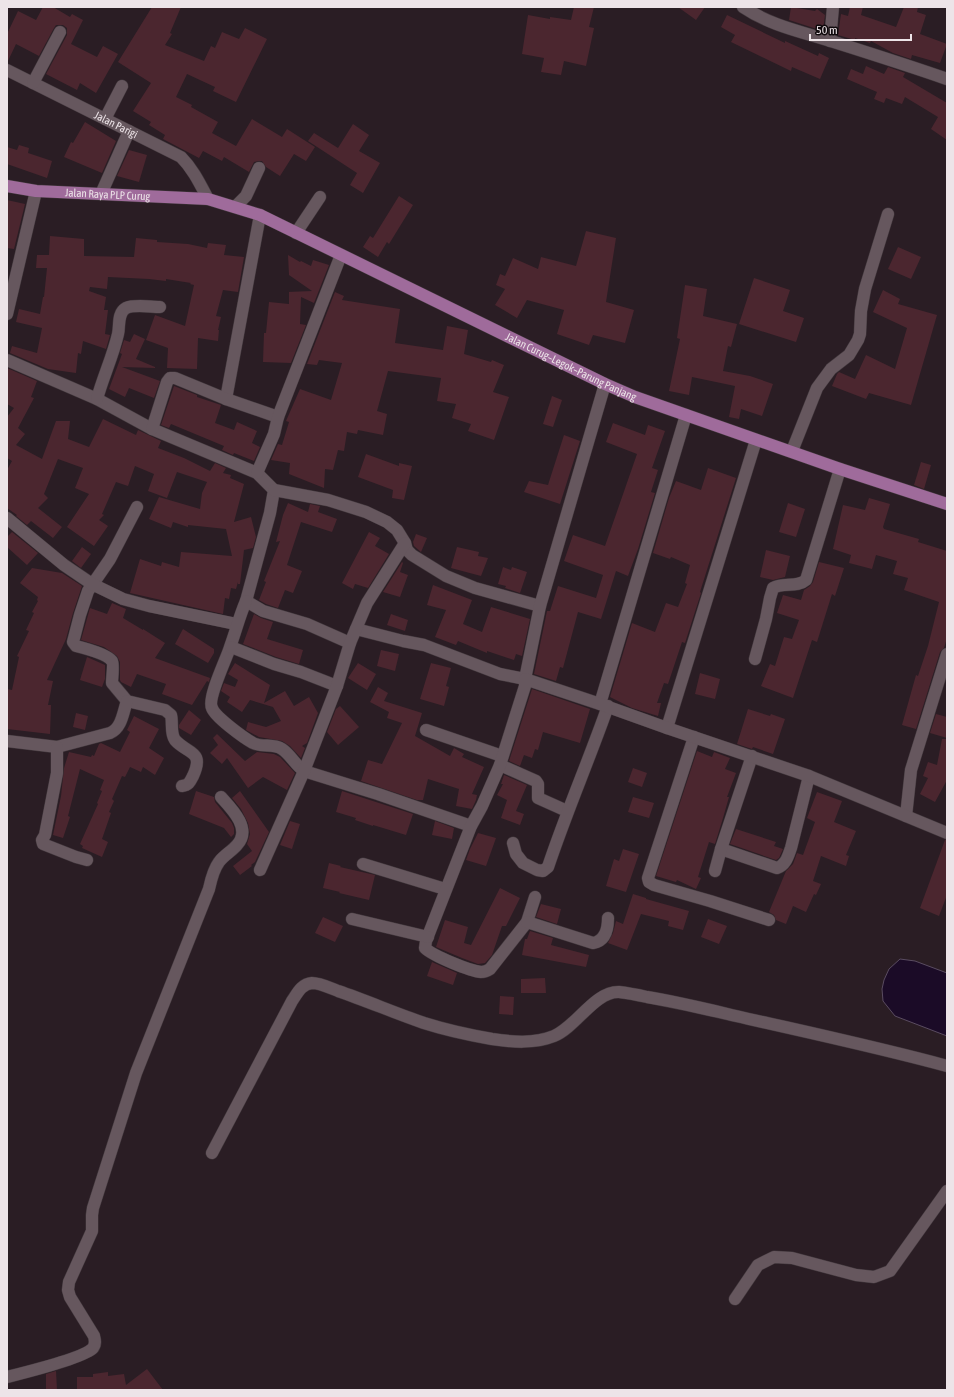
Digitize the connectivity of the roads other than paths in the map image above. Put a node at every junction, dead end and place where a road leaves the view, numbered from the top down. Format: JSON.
{"nodes":[{"id":1,"x":743,"y":7,"type":"edge"},
{"id":2,"x":833,"y":7,"type":"edge"},
{"id":3,"x":60,"y":32,"type":"dead end"},
{"id":4,"x":830,"y":40,"type":"junction"},
{"id":5,"x":7,"y":70,"type":"edge"},
{"id":6,"x":947,"y":79,"type":"edge"},
{"id":7,"x":32,"y":83,"type":"junction"},
{"id":8,"x":122,"y":86,"type":"dead end"},
{"id":9,"x":105,"y":119,"type":"junction"},
{"id":10,"x":129,"y":131,"type":"junction"},
{"id":11,"x":259,"y":168,"type":"dead end"},
{"id":12,"x":7,"y":186,"type":"edge"},
{"id":13,"x":36,"y":191,"type":"junction"},
{"id":14,"x":101,"y":194,"type":"junction"},
{"id":15,"x":320,"y":197,"type":"dead end"},
{"id":16,"x":208,"y":199,"type":"junction"},
{"id":17,"x":235,"y":207,"type":"junction"},
{"id":18,"x":888,"y":214,"type":"dead end"},
{"id":19,"x":260,"y":215,"type":"junction"},
{"id":20,"x":296,"y":233,"type":"junction"},
{"id":21,"x":341,"y":255,"type":"junction"},
{"id":22,"x":160,"y":307,"type":"dead end"},
{"id":23,"x":7,"y":314,"type":"edge"},
{"id":24,"x":7,"y":360,"type":"edge"},
{"id":25,"x":605,"y":384,"type":"junction"},
{"id":26,"x":97,"y":399,"type":"junction"},
{"id":27,"x":226,"y":399,"type":"junction"},
{"id":28,"x":686,"y":415,"type":"junction"},
{"id":29,"x":278,"y":417,"type":"junction"},
{"id":30,"x":152,"y":429,"type":"junction"},
{"id":31,"x":756,"y":440,"type":"junction"},
{"id":32,"x":792,"y":451,"type":"junction"},
{"id":33,"x":840,"y":469,"type":"junction"},
{"id":34,"x":257,"y":473,"type":"junction"},
{"id":35,"x":274,"y":490,"type":"junction"},
{"id":36,"x":947,"y":504,"type":"edge"},
{"id":37,"x":137,"y":507,"type":"dead end"},
{"id":38,"x":7,"y":518,"type":"edge"},
{"id":39,"x":405,"y":543,"type":"junction"},
{"id":40,"x":92,"y":584,"type":"junction"},
{"id":41,"x":246,"y":601,"type":"junction"},
{"id":42,"x":540,"y":606,"type":"junction"},
{"id":43,"x":236,"y":624,"type":"junction"},
{"id":44,"x":356,"y":629,"type":"junction"},
{"id":45,"x":350,"y":643,"type":"junction"},
{"id":46,"x":230,"y":647,"type":"junction"},
{"id":47,"x":947,"y":654,"type":"edge"},
{"id":48,"x":755,"y":659,"type":"dead end"},
{"id":49,"x":526,"y":679,"type":"junction"},
{"id":50,"x":337,"y":686,"type":"junction"},
{"id":51,"x":127,"y":700,"type":"junction"},
{"id":52,"x":604,"y":705,"type":"junction"},
{"id":53,"x":667,"y":728,"type":"junction"},
{"id":54,"x":426,"y":730,"type":"dead end"},
{"id":55,"x":694,"y":737,"type":"junction"},
{"id":56,"x":7,"y":741,"type":"edge"},
{"id":57,"x":57,"y":747,"type":"junction"},
{"id":58,"x":752,"y":756,"type":"junction"},
{"id":59,"x":501,"y":760,"type":"junction"},
{"id":60,"x":304,"y":771,"type":"junction"},
{"id":61,"x":809,"y":776,"type":"junction"},
{"id":62,"x":182,"y":786,"type":"dead end"},
{"id":63,"x":221,"y":797,"type":"dead end"},
{"id":64,"x":567,"y":811,"type":"junction"},
{"id":65,"x":906,"y":816,"type":"junction"},
{"id":66,"x":471,"y":826,"type":"junction"},
{"id":67,"x":947,"y":833,"type":"edge"},
{"id":68,"x":513,"y":843,"type":"dead end"},
{"id":69,"x":721,"y":849,"type":"junction"},
{"id":70,"x":87,"y":860,"type":"dead end"},
{"id":71,"x":362,"y":864,"type":"dead end"},
{"id":72,"x":260,"y":870,"type":"dead end"},
{"id":73,"x":715,"y":871,"type":"dead end"},
{"id":74,"x":445,"y":889,"type":"junction"},
{"id":75,"x":535,"y":897,"type":"dead end"},
{"id":76,"x":608,"y":918,"type":"dead end"},
{"id":77,"x":352,"y":919,"type":"dead end"},
{"id":78,"x":769,"y":920,"type":"dead end"},
{"id":79,"x":527,"y":922,"type":"junction"},
{"id":80,"x":428,"y":937,"type":"junction"},
{"id":81,"x":947,"y":1066,"type":"edge"},
{"id":82,"x":212,"y":1154,"type":"dead end"},
{"id":83,"x":947,"y":1191,"type":"edge"},
{"id":84,"x":734,"y":1299,"type":"dead end"},
{"id":85,"x":7,"y":1377,"type":"edge"}],
"edges":[{"from":1,"to":4,"type":"street"},
{"from":2,"to":4,"type":"street"},
{"from":3,"to":7,"type":"street"},
{"from":4,"to":6,"type":"street"},
{"from":5,"to":7,"type":"street","name":"Jalan Parigi"},
{"from":7,"to":9,"type":"street","name":"Jalan Parigi"},
{"from":8,"to":9,"type":"street"},
{"from":9,"to":10,"type":"street","name":"Jalan Parigi"},
{"from":10,"to":14,"type":"street"},
{"from":10,"to":16,"type":"street","name":"Jalan Parigi"},
{"from":11,"to":17,"type":"street"},
{"from":12,"to":13,"type":"main road","name":"Jalan Raya PLP Curug"},
{"from":13,"to":14,"type":"main road","name":"Jalan Raya PLP Curug"},
{"from":13,"to":23,"type":"street"},
{"from":14,"to":16,"type":"main road","name":"Jalan Raya PLP Curug"},
{"from":15,"to":20,"type":"street"},
{"from":16,"to":17,"type":"main road","name":"Jalan Curug–Legok–Parung Panjang"},
{"from":17,"to":19,"type":"main road","name":"Jalan Curug–Legok–Parung Panjang"},
{"from":18,"to":32,"type":"street"},
{"from":19,"to":20,"type":"main road","name":"Jalan Curug–Legok–Parung Panjang"},
{"from":19,"to":27,"type":"street"},
{"from":20,"to":21,"type":"main road","name":"Jalan Curug–Legok–Parung Panjang"},
{"from":21,"to":25,"type":"main road","name":"Jalan Curug–Legok–Parung Panjang"},
{"from":21,"to":29,"type":"street"},
{"from":22,"to":26,"type":"street"},
{"from":24,"to":26,"type":"street"},
{"from":25,"to":28,"type":"main road","name":"Jalan Curug–Legok–Parung Panjang"},
{"from":25,"to":42,"type":"street"},
{"from":26,"to":30,"type":"street"},
{"from":27,"to":29,"type":"street"},
{"from":27,"to":30,"type":"street"},
{"from":28,"to":31,"type":"main road","name":"Jalan Curug–Legok–Parung Panjang"},
{"from":28,"to":52,"type":"street"},
{"from":29,"to":34,"type":"street"},
{"from":30,"to":34,"type":"street"},
{"from":31,"to":32,"type":"main road","name":"Jalan Curug–Legok–Parung Panjang"},
{"from":31,"to":53,"type":"street"},
{"from":32,"to":33,"type":"main road","name":"Jalan Curug–Legok–Parung Panjang"},
{"from":33,"to":36,"type":"main road","name":"Jalan Curug–Legok–Parung Panjang"},
{"from":33,"to":48,"type":"street"},
{"from":34,"to":35,"type":"street"},
{"from":35,"to":39,"type":"street"},
{"from":35,"to":41,"type":"street"},
{"from":37,"to":40,"type":"street"},
{"from":38,"to":40,"type":"street"},
{"from":39,"to":42,"type":"street"},
{"from":39,"to":44,"type":"street"},
{"from":40,"to":43,"type":"street"},
{"from":40,"to":51,"type":"street"},
{"from":41,"to":43,"type":"street"},
{"from":41,"to":45,"type":"street"},
{"from":42,"to":49,"type":"street"},
{"from":43,"to":46,"type":"street"},
{"from":44,"to":45,"type":"street"},
{"from":44,"to":49,"type":"street"},
{"from":45,"to":50,"type":"street"},
{"from":46,"to":50,"type":"street"},
{"from":46,"to":60,"type":"street"},
{"from":47,"to":65,"type":"street"},
{"from":49,"to":52,"type":"street"},
{"from":49,"to":59,"type":"street"},
{"from":50,"to":60,"type":"street"},
{"from":51,"to":57,"type":"street"},
{"from":51,"to":62,"type":"street"},
{"from":52,"to":53,"type":"street"},
{"from":52,"to":64,"type":"street"},
{"from":53,"to":55,"type":"street"},
{"from":54,"to":59,"type":"street"},
{"from":55,"to":58,"type":"street"},
{"from":55,"to":78,"type":"street"},
{"from":56,"to":57,"type":"street"},
{"from":57,"to":70,"type":"street"},
{"from":58,"to":61,"type":"street"},
{"from":58,"to":69,"type":"street"},
{"from":59,"to":64,"type":"street"},
{"from":59,"to":66,"type":"street"},
{"from":60,"to":66,"type":"street"},
{"from":60,"to":72,"type":"street"},
{"from":61,"to":65,"type":"street"},
{"from":61,"to":69,"type":"street"},
{"from":63,"to":85,"type":"street"},
{"from":64,"to":68,"type":"street"},
{"from":65,"to":67,"type":"street"},
{"from":66,"to":74,"type":"street"},
{"from":69,"to":73,"type":"street"},
{"from":71,"to":74,"type":"street"},
{"from":74,"to":80,"type":"street"},
{"from":75,"to":79,"type":"street"},
{"from":76,"to":79,"type":"street"},
{"from":77,"to":80,"type":"street"},
{"from":79,"to":80,"type":"street"},
{"from":81,"to":82,"type":"street"},
{"from":83,"to":84,"type":"street"}]}
